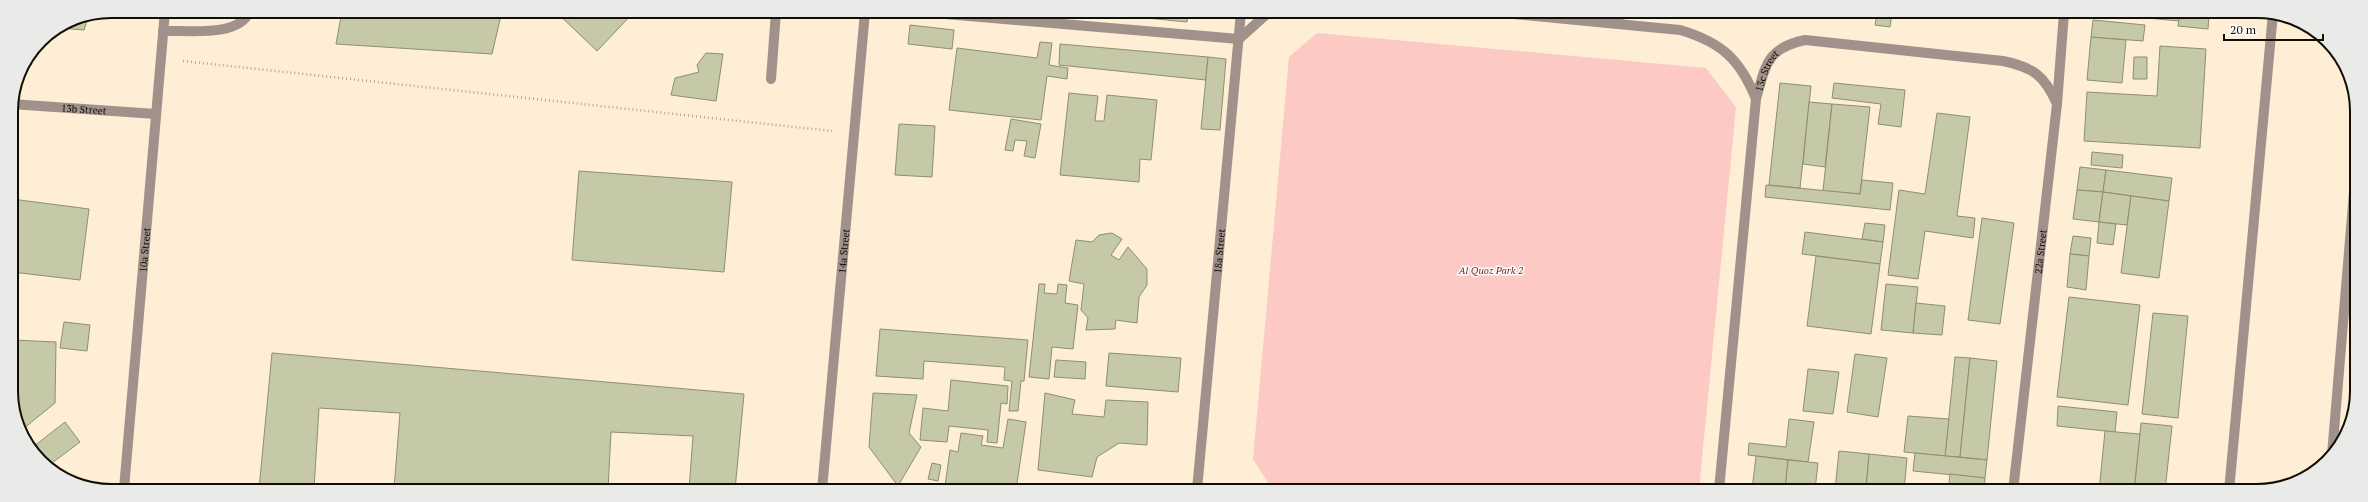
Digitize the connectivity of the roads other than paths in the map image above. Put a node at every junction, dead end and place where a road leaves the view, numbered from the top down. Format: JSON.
{"nodes":[{"id":1,"x":164,"y":18,"type":"edge"},
{"id":2,"x":247,"y":18,"type":"edge"},
{"id":3,"x":776,"y":18,"type":"edge"},
{"id":4,"x":864,"y":18,"type":"edge"},
{"id":5,"x":995,"y":18,"type":"edge"},
{"id":6,"x":1241,"y":18,"type":"edge"},
{"id":7,"x":1262,"y":18,"type":"edge"},
{"id":8,"x":1556,"y":18,"type":"edge"},
{"id":9,"x":1618,"y":18,"type":"edge"},
{"id":10,"x":2064,"y":18,"type":"edge"},
{"id":11,"x":2272,"y":20,"type":"edge"},
{"id":12,"x":1618,"y":24,"type":"junction"},
{"id":13,"x":163,"y":31,"type":"junction"},
{"id":14,"x":1239,"y":38,"type":"junction"},
{"id":15,"x":771,"y":79,"type":"dead end"},
{"id":16,"x":1756,"y":99,"type":"junction"},
{"id":17,"x":18,"y":104,"type":"edge"},
{"id":18,"x":2057,"y":104,"type":"junction"},
{"id":19,"x":156,"y":114,"type":"junction"},
{"id":20,"x":2350,"y":240,"type":"edge"},
{"id":21,"x":2333,"y":445,"type":"edge"},
{"id":22,"x":124,"y":484,"type":"edge"},
{"id":23,"x":823,"y":484,"type":"edge"},
{"id":24,"x":1198,"y":484,"type":"edge"},
{"id":25,"x":1720,"y":484,"type":"edge"},
{"id":26,"x":2014,"y":484,"type":"edge"},
{"id":27,"x":2230,"y":484,"type":"edge"}],
"edges":[{"from":1,"to":13,"type":"street","name":"10a Street"},
{"from":2,"to":13,"type":"street"},
{"from":3,"to":15,"type":"street"},
{"from":4,"to":23,"type":"street","name":"14a Street"},
{"from":5,"to":14,"type":"street"},
{"from":6,"to":14,"type":"street","name":"18a Street"},
{"from":7,"to":14,"type":"street"},
{"from":8,"to":12,"type":"street","name":"13c Street"},
{"from":9,"to":12,"type":"street"},
{"from":10,"to":18,"type":"street","name":"22a Street"},
{"from":11,"to":27,"type":"street"},
{"from":12,"to":16,"type":"street","name":"13c Street"},
{"from":13,"to":19,"type":"street","name":"10a Street"},
{"from":14,"to":24,"type":"street","name":"18a Street"},
{"from":16,"to":18,"type":"street","name":"13c Street"},
{"from":16,"to":25,"type":"street"},
{"from":17,"to":19,"type":"street","name":"13b Street"},
{"from":18,"to":26,"type":"street","name":"22a Street"},
{"from":19,"to":22,"type":"street","name":"10a Street"},
{"from":20,"to":21,"type":"street"}]}
